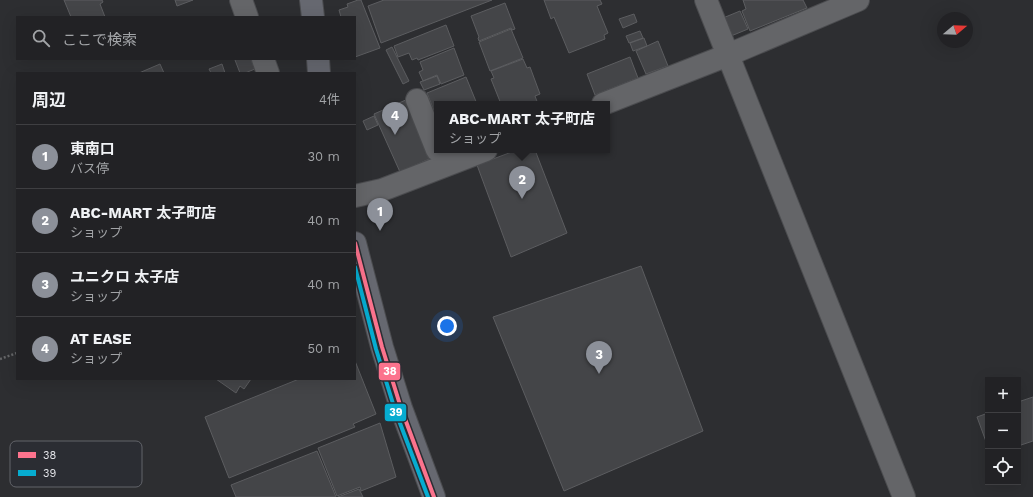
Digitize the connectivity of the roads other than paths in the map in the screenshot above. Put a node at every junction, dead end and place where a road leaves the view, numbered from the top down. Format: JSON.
{"nodes":[{"id":1,"x":241,"y":0,"type":"edge"},
{"id":2,"x":311,"y":0,"type":"edge"},
{"id":3,"x":706,"y":0,"type":"edge"},
{"id":4,"x":858,"y":0,"type":"edge"},
{"id":5,"x":247,"y":16,"type":"edge"},
{"id":6,"x":313,"y":16,"type":"edge"},
{"id":7,"x":728,"y":55,"type":"junction"},
{"id":8,"x":263,"y":60,"type":"edge"},
{"id":9,"x":318,"y":60,"type":"edge"},
{"id":10,"x":268,"y":72,"type":"edge"},
{"id":11,"x":319,"y":72,"type":"edge"},
{"id":12,"x":417,"y":100,"type":"dead end"},
{"id":13,"x":610,"y":101,"type":"edge"},
{"id":14,"x":434,"y":142,"type":"edge"},
{"id":15,"x":458,"y":153,"type":"edge"},
{"id":16,"x":439,"y":155,"type":"edge"},
{"id":17,"x":356,"y":196,"type":"edge"},
{"id":18,"x":356,"y":248,"type":"edge"},
{"id":19,"x":434,"y":497,"type":"edge"},
{"id":20,"x":904,"y":497,"type":"edge"}],
"edges":[{"from":1,"to":5,"type":"street"},
{"from":2,"to":6,"type":"highway"},
{"from":3,"to":7,"type":"street"},
{"from":4,"to":7,"type":"street"},
{"from":7,"to":13,"type":"street"},
{"from":7,"to":20,"type":"street"},
{"from":8,"to":10,"type":"street"},
{"from":9,"to":11,"type":"highway"},
{"from":12,"to":14,"type":"street"},
{"from":15,"to":16,"type":"street"},
{"from":16,"to":17,"type":"street"},
{"from":18,"to":19,"type":"highway"}]}
